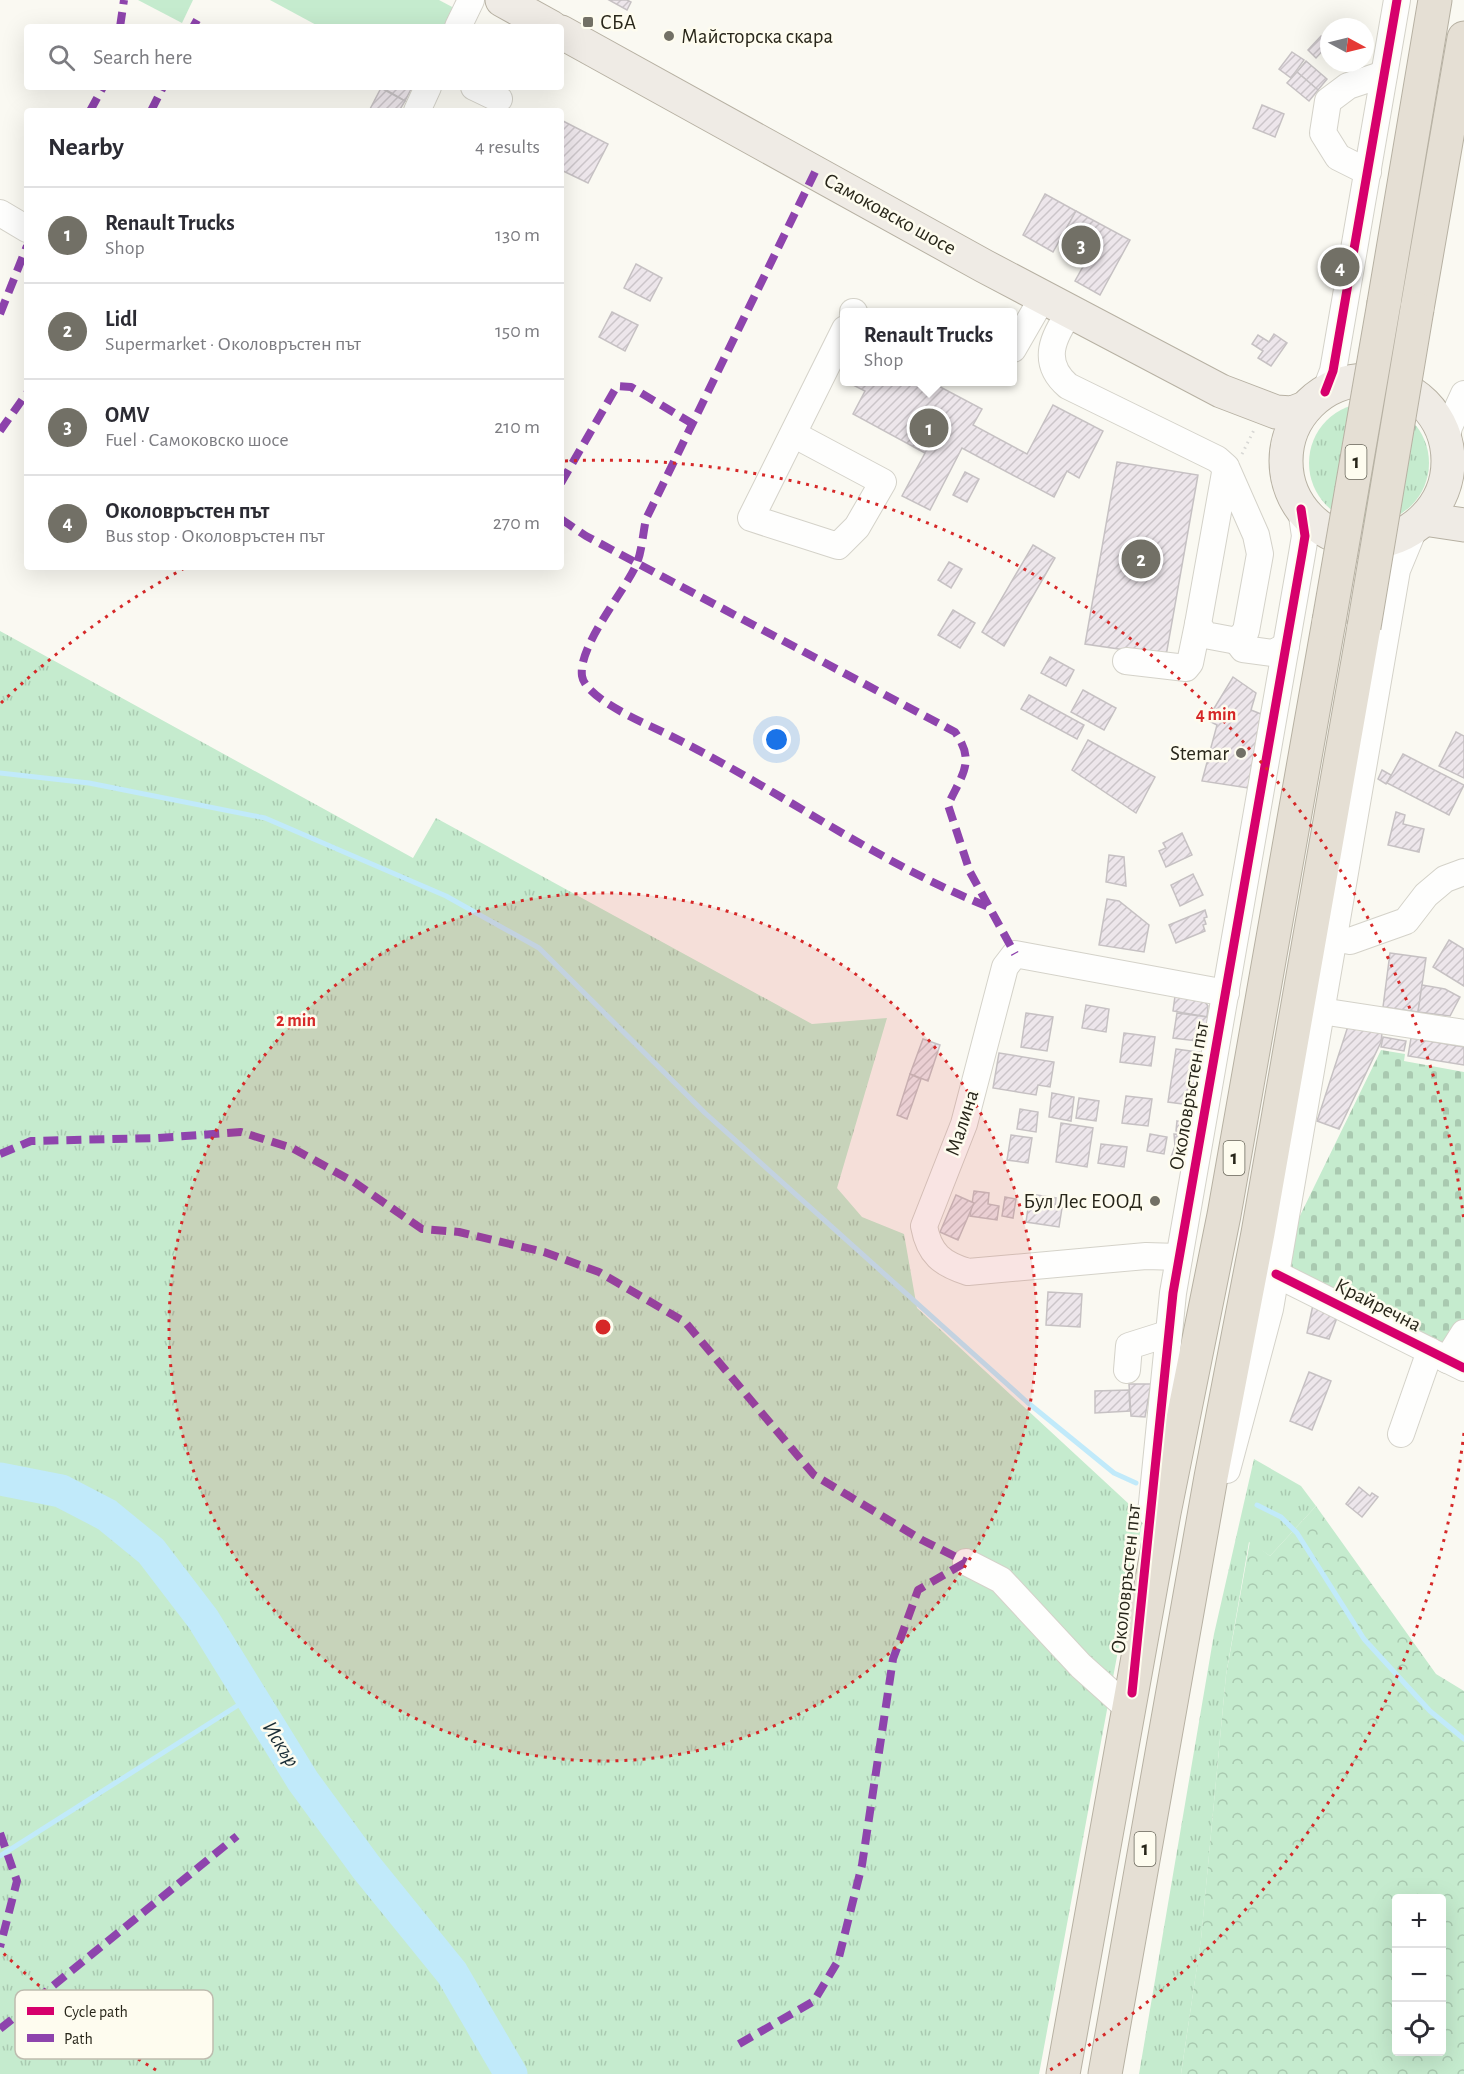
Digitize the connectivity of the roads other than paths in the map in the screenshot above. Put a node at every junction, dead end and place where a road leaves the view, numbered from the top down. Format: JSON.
{"nodes":[{"id":1,"x":471,"y":0,"type":"edge"},
{"id":2,"x":502,"y":0,"type":"edge"},
{"id":3,"x":1397,"y":0,"type":"edge"},
{"id":4,"x":1435,"y":0,"type":"edge"},
{"id":5,"x":459,"y":24,"type":"edge"},
{"id":6,"x":546,"y":24,"type":"edge"},
{"id":7,"x":564,"y":34,"type":"edge"},
{"id":8,"x":1464,"y":38,"type":"edge"},
{"id":9,"x":1384,"y":74,"type":"junction"},
{"id":10,"x":427,"y":90,"type":"edge"},
{"id":11,"x":480,"y":90,"type":"edge"},
{"id":12,"x":499,"y":99,"type":"edge"},
{"id":13,"x":418,"y":108,"type":"edge"},
{"id":14,"x":1368,"y":172,"type":"junction"},
{"id":15,"x":0,"y":213,"type":"edge"},
{"id":16,"x":24,"y":228,"type":"edge"},
{"id":17,"x":1043,"y":297,"type":"junction"},
{"id":18,"x":1071,"y":311,"type":"junction"},
{"id":19,"x":840,"y":339,"type":"edge"},
{"id":20,"x":1017,"y":342,"type":"edge"},
{"id":21,"x":1221,"y":391,"type":"junction"},
{"id":22,"x":1464,"y":394,"type":"edge"},
{"id":23,"x":1315,"y":400,"type":"junction"},
{"id":24,"x":793,"y":434,"type":"junction"},
{"id":25,"x":1446,"y":442,"type":"junction"},
{"id":26,"x":1286,"y":460,"type":"junction"},
{"id":27,"x":1226,"y":467,"type":"junction"},
{"id":28,"x":1447,"y":474,"type":"junction"},
{"id":29,"x":1464,"y":504,"type":"edge"},
{"id":30,"x":1301,"y":509,"type":"junction"},
{"id":31,"x":1419,"y":524,"type":"junction"},
{"id":32,"x":1464,"y":525,"type":"edge"},
{"id":33,"x":1198,"y":624,"type":"junction"},
{"id":34,"x":1237,"y":641,"type":"junction"},
{"id":35,"x":1286,"y":646,"type":"junction"},
{"id":36,"x":1126,"y":661,"type":"dead end"},
{"id":37,"x":1464,"y":872,"type":"edge"},
{"id":38,"x":1334,"y":938,"type":"junction"},
{"id":39,"x":1226,"y":993,"type":"junction"},
{"id":40,"x":1321,"y":1011,"type":"junction"},
{"id":41,"x":1464,"y":1034,"type":"edge"},
{"id":42,"x":1179,"y":1257,"type":"junction"},
{"id":43,"x":1276,"y":1274,"type":"junction"},
{"id":44,"x":1169,"y":1330,"type":"junction"},
{"id":45,"x":1464,"y":1333,"type":"edge"},
{"id":46,"x":1447,"y":1360,"type":"edge"},
{"id":47,"x":1127,"y":1370,"type":"dead end"},
{"id":48,"x":1401,"y":1434,"type":"dead end"},
{"id":49,"x":966,"y":1562,"type":"dead end"},
{"id":50,"x":1185,"y":1624,"type":"junction"},
{"id":51,"x":1131,"y":1701,"type":"junction"},
{"id":52,"x":1063,"y":2074,"type":"edge"},
{"id":53,"x":1105,"y":2074,"type":"edge"}],
"edges":[{"from":1,"to":5,"type":"street"},
{"from":2,"to":6,"type":"main road"},
{"from":3,"to":9,"type":"street"},
{"from":4,"to":51,"type":"highway","name":"Околовръстен път","number":"1","bridge":true},
{"from":7,"to":17,"type":"main road","name":"Самоковско шосе"},
{"from":8,"to":50,"type":"highway","number":"1","bridge":true},
{"from":9,"to":14,"type":"street"},
{"from":9,"to":14,"type":"street"},
{"from":10,"to":13,"type":"street"},
{"from":11,"to":12,"type":"street"},
{"from":14,"to":23,"type":"street"},
{"from":15,"to":16,"type":"street"},
{"from":17,"to":18,"type":"main road","name":"Самоковско шосе"},
{"from":17,"to":20,"type":"street"},
{"from":18,"to":21,"type":"main road","name":"Самоковско шосе"},
{"from":18,"to":27,"type":"street"},
{"from":19,"to":24,"type":"street"},
{"from":21,"to":23,"type":"main road"},
{"from":21,"to":26,"type":"main road"},
{"from":22,"to":25,"type":"street"},
{"from":23,"to":25,"type":"main road"},
{"from":23,"to":26,"type":"main road"},
{"from":24,"to":24,"type":"street"},
{"from":25,"to":28,"type":"main road"},
{"from":26,"to":30,"type":"main road"},
{"from":27,"to":33,"type":"street"},
{"from":27,"to":34,"type":"street"},
{"from":28,"to":29,"type":"main road"},
{"from":28,"to":31,"type":"main road"},
{"from":30,"to":31,"type":"main road"},
{"from":30,"to":35,"type":"street","name":"Околовръстен път"},
{"from":31,"to":32,"type":"main road"},
{"from":31,"to":38,"type":"street"},
{"from":33,"to":34,"type":"street"},
{"from":33,"to":36,"type":"street"},
{"from":34,"to":35,"type":"street"},
{"from":35,"to":39,"type":"street","name":"Околовръстен път"},
{"from":37,"to":38,"type":"street"},
{"from":38,"to":40,"type":"street"},
{"from":39,"to":42,"type":"street","name":"Околовръстен път"},
{"from":39,"to":42,"type":"street","name":"Малина"},
{"from":40,"to":41,"type":"street"},
{"from":40,"to":43,"type":"street"},
{"from":42,"to":44,"type":"street","name":"Околовръстен път"},
{"from":43,"to":46,"type":"street","name":"Крайречна"},
{"from":43,"to":50,"type":"street"},
{"from":44,"to":47,"type":"street"},
{"from":44,"to":51,"type":"street","name":"Околовръстен път"},
{"from":45,"to":46,"type":"street"},
{"from":46,"to":48,"type":"street"},
{"from":49,"to":51,"type":"street"},
{"from":50,"to":53,"type":"highway","number":"1"},
{"from":51,"to":52,"type":"highway","name":"Околовръстен път","number":"1"}]}
